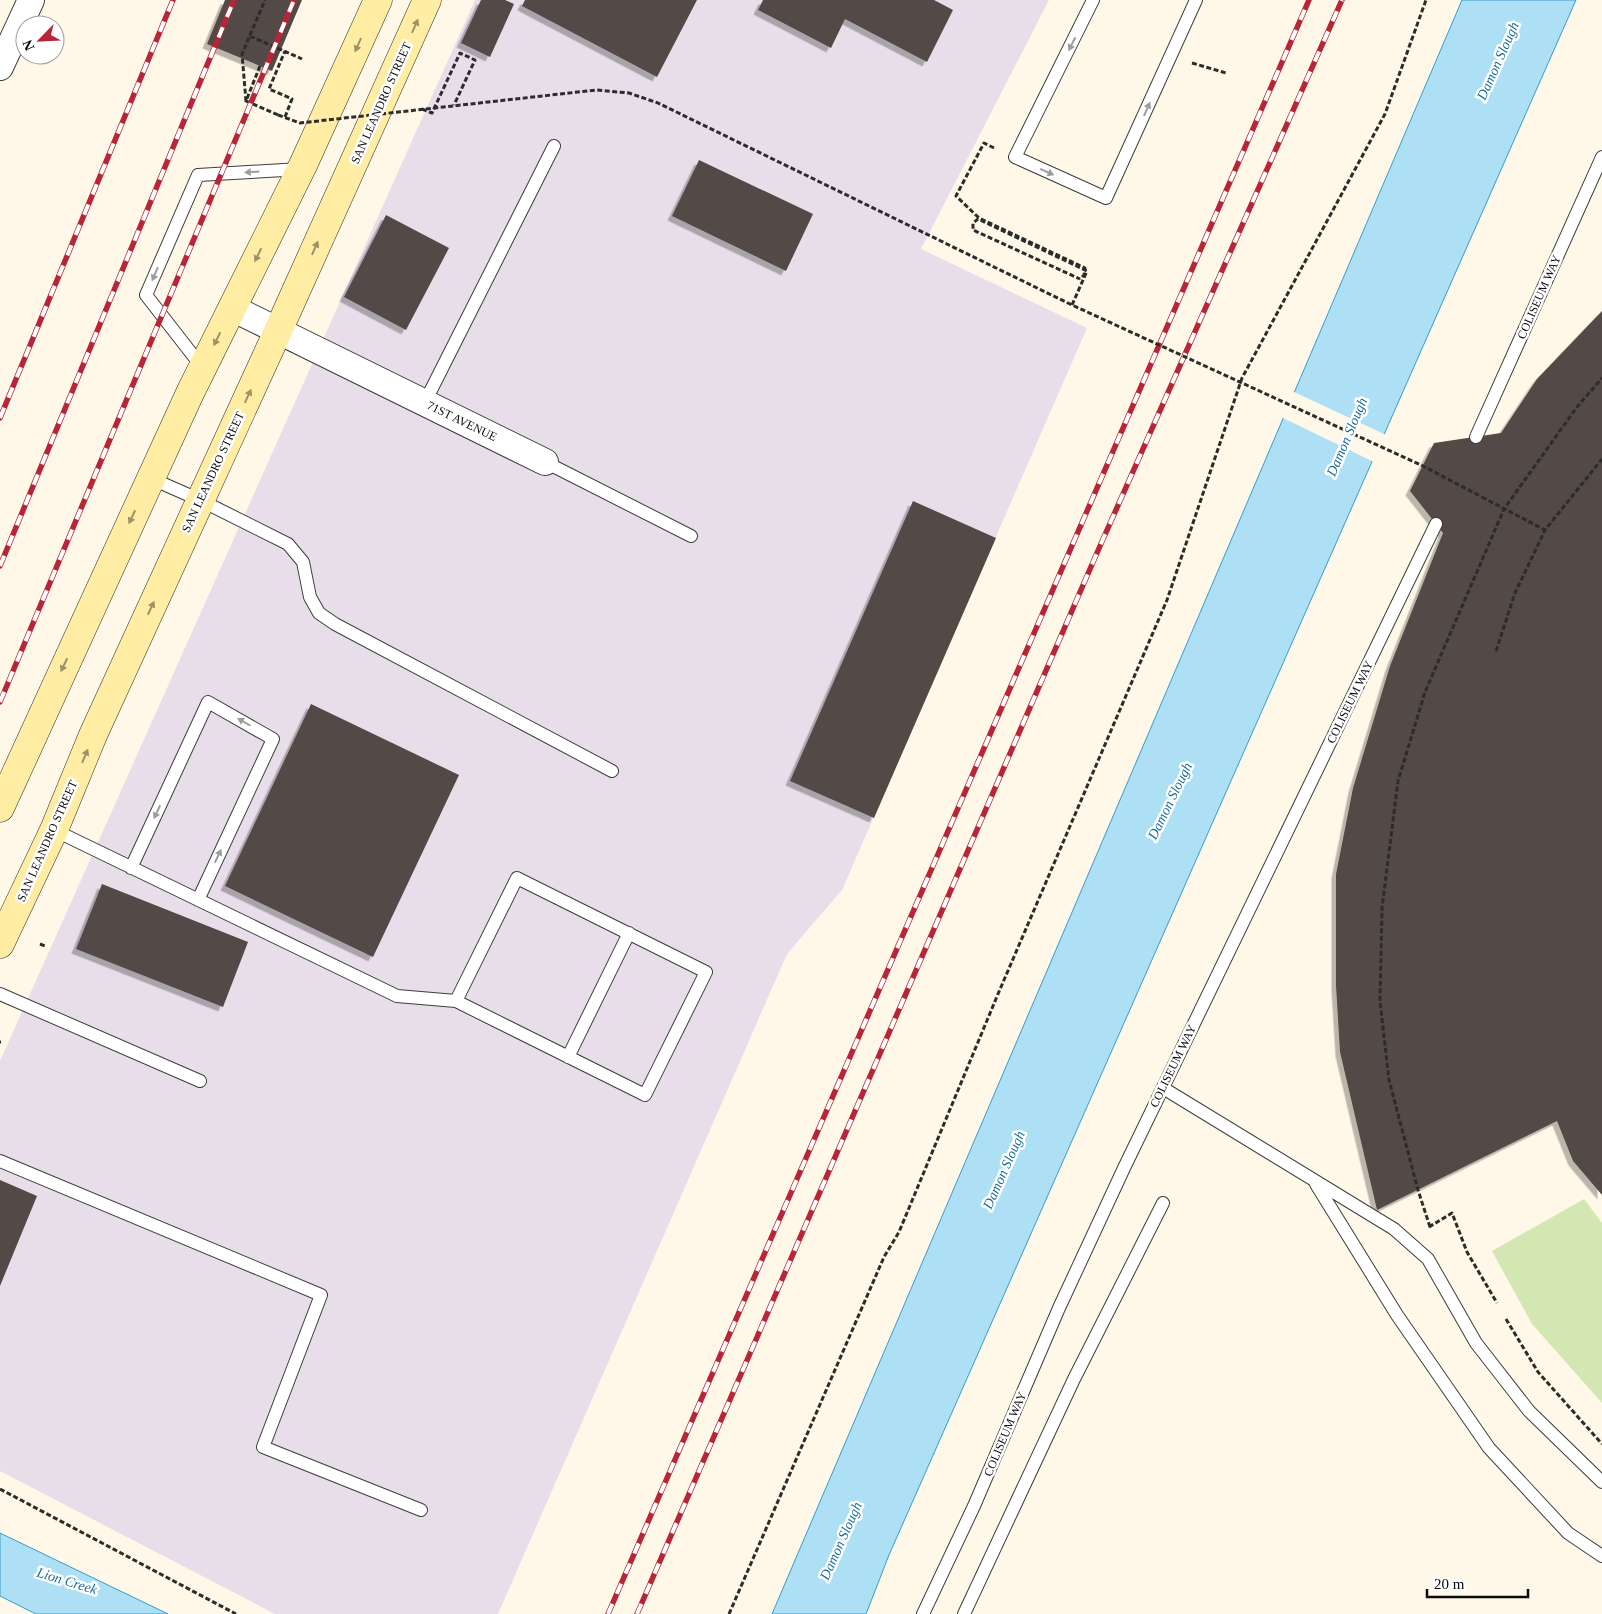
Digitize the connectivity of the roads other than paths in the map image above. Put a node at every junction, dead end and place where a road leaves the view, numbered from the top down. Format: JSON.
{"nodes":[{"id":1,"x":31,"y":0,"type":"edge"},
{"id":2,"x":378,"y":0,"type":"edge"},
{"id":3,"x":427,"y":0,"type":"edge"},
{"id":4,"x":1094,"y":0,"type":"edge"},
{"id":5,"x":1196,"y":0,"type":"edge"},
{"id":6,"x":0,"y":67,"type":"edge"},
{"id":7,"x":554,"y":146,"type":"dead end"},
{"id":8,"x":1602,"y":157,"type":"edge"},
{"id":9,"x":300,"y":169,"type":"junction"},
{"id":10,"x":232,"y":308,"type":"junction"},
{"id":11,"x":278,"y":331,"type":"junction"},
{"id":12,"x":202,"y":367,"type":"junction"},
{"id":13,"x":425,"y":402,"type":"junction"},
{"id":14,"x":1476,"y":437,"type":"dead end"},
{"id":15,"x":545,"y":462,"type":"joint"},
{"id":16,"x":150,"y":478,"type":"junction"},
{"id":17,"x":200,"y":500,"type":"junction"},
{"id":18,"x":1436,"y":524,"type":"dead end"},
{"id":19,"x":691,"y":536,"type":"dead end"},
{"id":20,"x":612,"y":771,"type":"dead end"},
{"id":21,"x":0,"y":808,"type":"edge"},
{"id":22,"x":54,"y":830,"type":"junction"},
{"id":23,"x":131,"y":868,"type":"junction"},
{"id":24,"x":198,"y":900,"type":"junction"},
{"id":25,"x":629,"y":933,"type":"junction"},
{"id":26,"x":0,"y":944,"type":"edge"},
{"id":27,"x":0,"y":994,"type":"edge"},
{"id":28,"x":456,"y":1001,"type":"junction"},
{"id":29,"x":568,"y":1057,"type":"junction"},
{"id":30,"x":200,"y":1081,"type":"dead end"},
{"id":31,"x":1162,"y":1088,"type":"junction"},
{"id":32,"x":0,"y":1161,"type":"edge"},
{"id":33,"x":1315,"y":1182,"type":"junction"},
{"id":34,"x":1163,"y":1203,"type":"dead end"},
{"id":35,"x":1602,"y":1482,"type":"edge"},
{"id":36,"x":420,"y":1510,"type":"dead end"},
{"id":37,"x":1602,"y":1556,"type":"edge"},
{"id":38,"x":922,"y":1614,"type":"edge"},
{"id":39,"x":964,"y":1614,"type":"edge"}],
"edges":[{"from":1,"to":6,"type":"street"},
{"from":2,"to":9,"type":"main road","one_way":true},
{"from":11,"to":3,"type":"main road","name":"SAN LEANDRO STREET","one_way":true},
{"from":4,"to":5,"type":"lane","one_way":true},
{"from":7,"to":13,"type":"lane"},
{"from":8,"to":14,"type":"lane","name":"COLISEUM WAY"},
{"from":9,"to":10,"type":"main road","one_way":true},
{"from":9,"to":12,"type":"lane","one_way":true},
{"from":10,"to":11,"type":"street","name":"71ST AVENUE"},
{"from":10,"to":12,"type":"main road","one_way":true},
{"from":11,"to":13,"type":"street","name":"71ST AVENUE"},
{"from":17,"to":11,"type":"main road","name":"SAN LEANDRO STREET","one_way":true},
{"from":12,"to":16,"type":"main road"},
{"from":13,"to":15,"type":"street","name":"71ST AVENUE"},
{"from":15,"to":19,"type":"lane","name":"71ST AVENUE"},
{"from":16,"to":17,"type":"lane"},
{"from":16,"to":21,"type":"main road","one_way":true},
{"from":17,"to":20,"type":"lane"},
{"from":22,"to":17,"type":"main road","name":"SAN LEANDRO STREET","one_way":true},
{"from":18,"to":31,"type":"lane","name":"COLISEUM WAY"},
{"from":22,"to":23,"type":"lane"},
{"from":22,"to":26,"type":"main road","name":"SAN LEANDRO STREET"},
{"from":23,"to":24,"type":"lane"},
{"from":24,"to":23,"type":"lane","one_way":true},
{"from":24,"to":28,"type":"lane"},
{"from":25,"to":28,"type":"lane"},
{"from":25,"to":29,"type":"lane"},
{"from":25,"to":29,"type":"lane"},
{"from":27,"to":30,"type":"lane"},
{"from":28,"to":29,"type":"lane"},
{"from":31,"to":33,"type":"lane"},
{"from":31,"to":38,"type":"lane","name":"COLISEUM WAY"},
{"from":32,"to":36,"type":"lane"},
{"from":33,"to":35,"type":"lane"},
{"from":33,"to":37,"type":"lane"},
{"from":34,"to":39,"type":"lane"}]}
